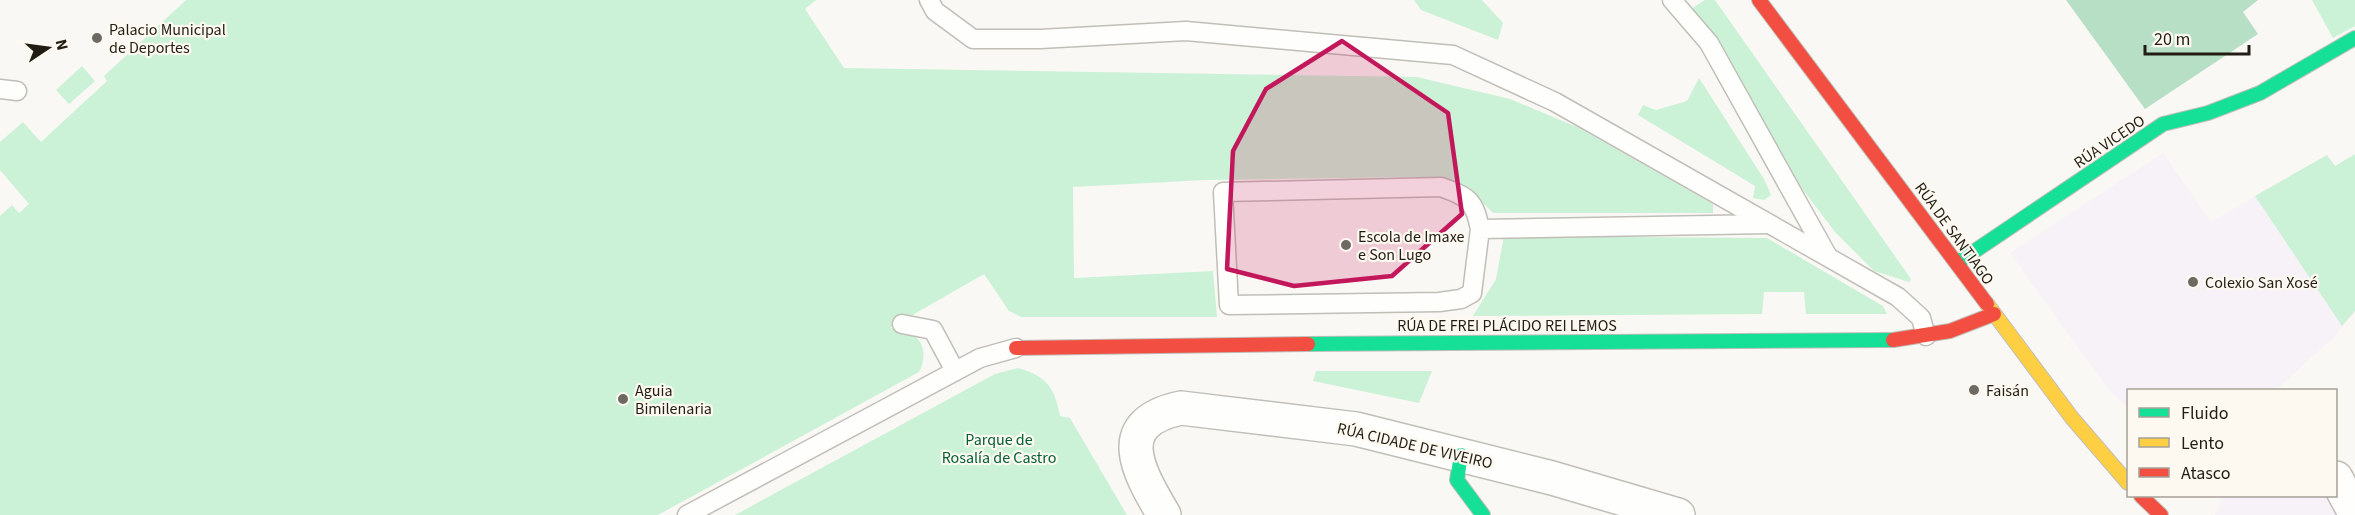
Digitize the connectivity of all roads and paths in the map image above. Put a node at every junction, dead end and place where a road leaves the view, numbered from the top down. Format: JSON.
{"nodes":[{"id":1,"x":929,"y":0,"type":"edge"},
{"id":2,"x":1672,"y":0,"type":"edge"},
{"id":3,"x":1759,"y":0,"type":"edge"},
{"id":4,"x":2355,"y":38,"type":"edge"},
{"id":5,"x":1771,"y":224,"type":"junction"},
{"id":6,"x":1480,"y":230,"type":"junction"},
{"id":7,"x":1828,"y":257,"type":"junction"},
{"id":8,"x":1957,"y":263,"type":"junction"},
{"id":9,"x":1994,"y":314,"type":"junction"},
{"id":10,"x":902,"y":324,"type":"dead end"},
{"id":11,"x":1926,"y":336,"type":"junction"},
{"id":12,"x":1016,"y":348,"type":"joint"},
{"id":13,"x":955,"y":371,"type":"junction"},
{"id":14,"x":1461,"y":455,"type":"junction"},
{"id":15,"x":2337,"y":480,"type":"edge"},
{"id":16,"x":2127,"y":482,"type":"edge"},
{"id":17,"x":2143,"y":497,"type":"edge"},
{"id":18,"x":2355,"y":513,"type":"edge"},
{"id":19,"x":687,"y":515,"type":"edge"},
{"id":20,"x":1164,"y":515,"type":"edge"},
{"id":21,"x":1483,"y":515,"type":"edge"},
{"id":22,"x":1678,"y":515,"type":"edge"},
{"id":23,"x":2161,"y":515,"type":"edge"}],
"edges":[{"from":1,"to":5,"type":"lane"},
{"from":2,"to":7,"type":"lane"},
{"from":3,"to":8,"type":"street","name":"RÚA DE SANTIAGO"},
{"from":4,"to":8,"type":"street","name":"RÚA VICEDO"},
{"from":5,"to":6,"type":"lane"},
{"from":5,"to":7,"type":"lane"},
{"from":6,"to":6,"type":"lane"},
{"from":7,"to":11,"type":"lane"},
{"from":8,"to":9,"type":"street","name":"RÚA DE SANTIAGO"},
{"from":9,"to":11,"type":"street","name":"RÚA DE FREI PLÁCIDO REI LEMOS"},
{"from":9,"to":16,"type":"street","name":"RÚA DE SANTIAGO"},
{"from":10,"to":13,"type":"lane"},
{"from":11,"to":12,"type":"street","name":"RÚA DE FREI PLÁCIDO REI LEMOS"},
{"from":12,"to":13,"type":"lane"},
{"from":13,"to":19,"type":"lane"},
{"from":14,"to":20,"type":"street","name":"RÚA CIDADE DE VIVEIRO"},
{"from":14,"to":21,"type":"street"},
{"from":14,"to":22,"type":"street","name":"RÚA CIDADE DE VIVEIRO"},
{"from":15,"to":18,"type":"street"},
{"from":17,"to":23,"type":"street"}]}
